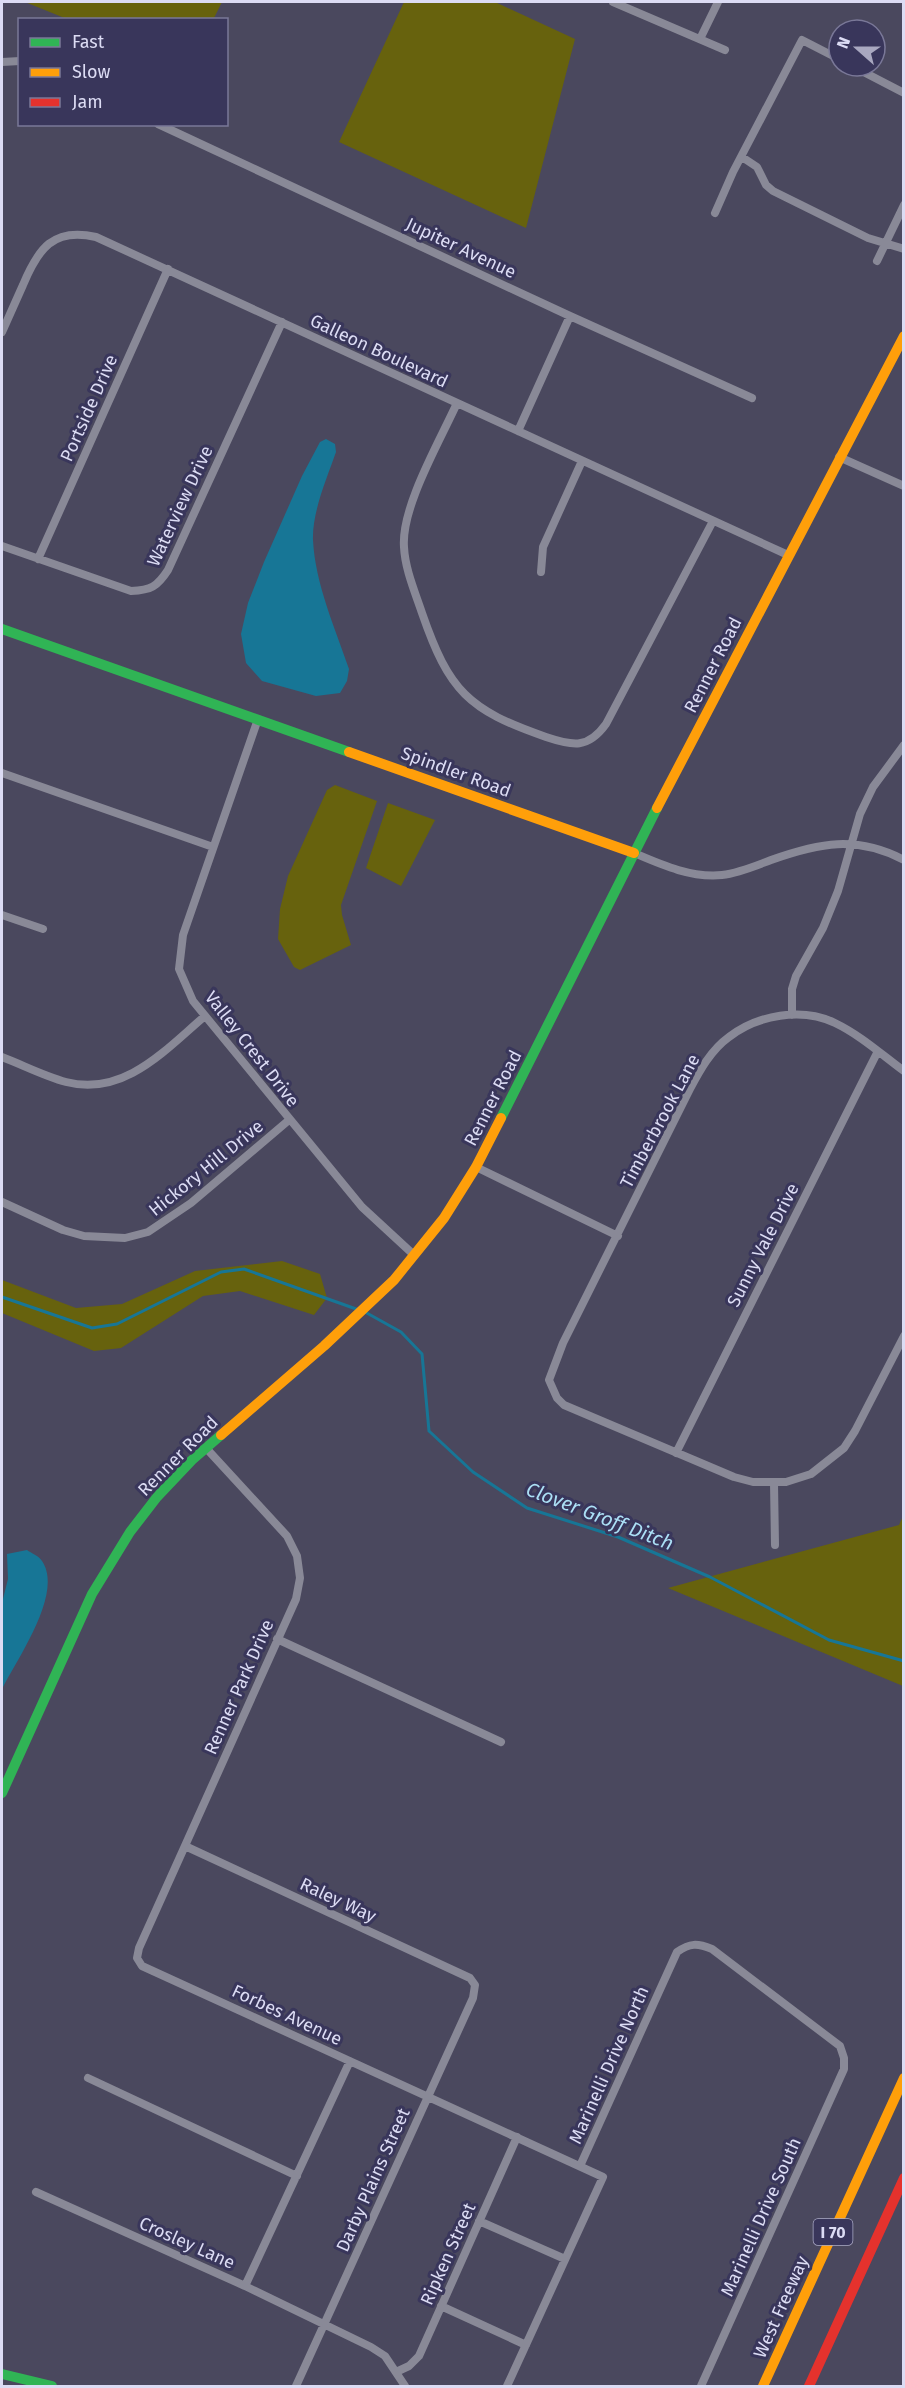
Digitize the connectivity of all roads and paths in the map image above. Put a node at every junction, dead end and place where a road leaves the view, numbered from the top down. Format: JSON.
{"nodes":[{"id":1,"x":614,"y":2,"type":"edge"},
{"id":2,"x":718,"y":2,"type":"edge"},
{"id":3,"x":700,"y":39,"type":"junction"},
{"id":4,"x":725,"y":50,"type":"dead end"},
{"id":5,"x":827,"y":53,"type":"edge"},
{"id":6,"x":18,"y":61,"type":"edge"},
{"id":7,"x":2,"y":62,"type":"edge"},
{"id":8,"x":875,"y":78,"type":"edge"},
{"id":9,"x":903,"y":93,"type":"edge"},
{"id":10,"x":162,"y":126,"type":"edge"},
{"id":11,"x":742,"y":157,"type":"junction"},
{"id":12,"x":903,"y":205,"type":"edge"},
{"id":13,"x":715,"y":213,"type":"dead end"},
{"id":14,"x":885,"y":242,"type":"junction"},
{"id":15,"x":903,"y":249,"type":"edge"},
{"id":16,"x":877,"y":261,"type":"dead end"},
{"id":17,"x":168,"y":269,"type":"junction"},
{"id":18,"x":570,"y":316,"type":"junction"},
{"id":19,"x":282,"y":322,"type":"junction"},
{"id":20,"x":2,"y":332,"type":"edge"},
{"id":21,"x":903,"y":336,"type":"edge"},
{"id":22,"x":752,"y":398,"type":"dead end"},
{"id":23,"x":457,"y":403,"type":"junction"},
{"id":24,"x":518,"y":431,"type":"junction"},
{"id":25,"x":839,"y":457,"type":"junction"},
{"id":26,"x":582,"y":461,"type":"junction"},
{"id":27,"x":903,"y":486,"type":"edge"},
{"id":28,"x":712,"y":521,"type":"junction"},
{"id":29,"x":2,"y":546,"type":"edge"},
{"id":30,"x":788,"y":555,"type":"junction"},
{"id":31,"x":38,"y":559,"type":"junction"},
{"id":32,"x":541,"y":572,"type":"dead end"},
{"id":33,"x":2,"y":629,"type":"edge"},
{"id":34,"x":258,"y":720,"type":"junction"},
{"id":35,"x":903,"y":746,"type":"edge"},
{"id":36,"x":2,"y":773,"type":"edge"},
{"id":37,"x":852,"y":844,"type":"junction"},
{"id":38,"x":213,"y":847,"type":"junction"},
{"id":39,"x":634,"y":854,"type":"junction"},
{"id":40,"x":903,"y":860,"type":"edge"},
{"id":41,"x":2,"y":915,"type":"edge"},
{"id":42,"x":43,"y":929,"type":"dead end"},
{"id":43,"x":792,"y":1015,"type":"junction"},
{"id":44,"x":205,"y":1016,"type":"junction"},
{"id":45,"x":878,"y":1051,"type":"junction"},
{"id":46,"x":2,"y":1057,"type":"edge"},
{"id":47,"x":903,"y":1071,"type":"edge"},
{"id":48,"x":289,"y":1120,"type":"junction"},
{"id":49,"x":476,"y":1167,"type":"junction"},
{"id":50,"x":2,"y":1202,"type":"edge"},
{"id":51,"x":618,"y":1236,"type":"junction"},
{"id":52,"x":414,"y":1255,"type":"junction"},
{"id":53,"x":903,"y":1336,"type":"edge"},
{"id":54,"x":206,"y":1448,"type":"junction"},
{"id":55,"x":676,"y":1454,"type":"junction"},
{"id":56,"x":774,"y":1484,"type":"junction"},
{"id":57,"x":775,"y":1545,"type":"dead end"},
{"id":58,"x":277,"y":1639,"type":"junction"},
{"id":59,"x":501,"y":1742,"type":"dead end"},
{"id":60,"x":2,"y":1793,"type":"edge"},
{"id":61,"x":185,"y":1846,"type":"junction"},
{"id":62,"x":688,"y":1944,"type":"joint"},
{"id":63,"x":137,"y":1958,"type":"joint"},
{"id":64,"x":475,"y":1985,"type":"joint"},
{"id":65,"x":350,"y":2061,"type":"junction"},
{"id":66,"x":88,"y":2078,"type":"dead end"},
{"id":67,"x":903,"y":2078,"type":"edge"},
{"id":68,"x":427,"y":2096,"type":"junction"},
{"id":69,"x":517,"y":2137,"type":"junction"},
{"id":70,"x":580,"y":2166,"type":"junction"},
{"id":71,"x":297,"y":2176,"type":"junction"},
{"id":72,"x":903,"y":2178,"type":"edge"},
{"id":73,"x":36,"y":2192,"type":"dead end"},
{"id":74,"x":479,"y":2221,"type":"junction"},
{"id":75,"x":565,"y":2259,"type":"junction"},
{"id":76,"x":245,"y":2286,"type":"junction"},
{"id":77,"x":441,"y":2306,"type":"junction"},
{"id":78,"x":324,"y":2325,"type":"junction"},
{"id":79,"x":526,"y":2345,"type":"junction"},
{"id":80,"x":396,"y":2372,"type":"junction"},
{"id":81,"x":2,"y":2374,"type":"edge"},
{"id":82,"x":52,"y":2386,"type":"edge"},
{"id":83,"x":296,"y":2386,"type":"edge"},
{"id":84,"x":405,"y":2386,"type":"edge"},
{"id":85,"x":507,"y":2386,"type":"edge"},
{"id":86,"x":701,"y":2386,"type":"edge"},
{"id":87,"x":763,"y":2386,"type":"edge"},
{"id":88,"x":809,"y":2386,"type":"edge"}],
"edges":[{"from":1,"to":3,"type":"street"},
{"from":2,"to":3,"type":"street"},
{"from":3,"to":4,"type":"street"},
{"from":5,"to":11,"type":"street"},
{"from":6,"to":7,"type":"street"},
{"from":8,"to":9,"type":"street"},
{"from":10,"to":18,"type":"street","name":"Jupiter Avenue"},
{"from":11,"to":13,"type":"street"},
{"from":11,"to":14,"type":"street"},
{"from":12,"to":14,"type":"street"},
{"from":14,"to":15,"type":"street"},
{"from":14,"to":16,"type":"street"},
{"from":17,"to":19,"type":"street","name":"Galleon Boulevard"},
{"from":17,"to":20,"type":"street","name":"Galleon Boulevard"},
{"from":17,"to":31,"type":"street","name":"Portside Drive"},
{"from":18,"to":22,"type":"street","name":"Jupiter Avenue"},
{"from":18,"to":24,"type":"street"},
{"from":19,"to":23,"type":"street","name":"Galleon Boulevard"},
{"from":19,"to":31,"type":"street","name":"Waterview Drive"},
{"from":21,"to":25,"type":"main road","name":"Renner Road"},
{"from":23,"to":24,"type":"street","name":"Galleon Boulevard"},
{"from":23,"to":28,"type":"street"},
{"from":24,"to":26,"type":"street","name":"Galleon Boulevard"},
{"from":25,"to":27,"type":"street"},
{"from":25,"to":30,"type":"main road","name":"Renner Road"},
{"from":26,"to":28,"type":"street","name":"Galleon Boulevard"},
{"from":26,"to":32,"type":"street"},
{"from":28,"to":30,"type":"street","name":"Galleon Boulevard"},
{"from":29,"to":31,"type":"street","name":"Waterview Drive"},
{"from":30,"to":39,"type":"main road","name":"Renner Road"},
{"from":33,"to":34,"type":"main road","name":"Spindler Road"},
{"from":34,"to":38,"type":"street","name":"Valley Crest Drive"},
{"from":34,"to":39,"type":"main road","name":"Spindler Road"},
{"from":35,"to":37,"type":"street"},
{"from":36,"to":38,"type":"street"},
{"from":37,"to":39,"type":"street","name":"Spindler Road"},
{"from":37,"to":40,"type":"street","name":"Spindler Road"},
{"from":37,"to":43,"type":"street"},
{"from":38,"to":44,"type":"street","name":"Valley Crest Drive"},
{"from":39,"to":49,"type":"main road","name":"Renner Road"},
{"from":41,"to":42,"type":"street"},
{"from":43,"to":45,"type":"street","name":"Timberbrook Lane"},
{"from":43,"to":51,"type":"street","name":"Timberbrook Lane"},
{"from":44,"to":46,"type":"street"},
{"from":44,"to":48,"type":"street","name":"Valley Crest Drive"},
{"from":45,"to":47,"type":"street","name":"Timberbrook Lane"},
{"from":45,"to":55,"type":"street","name":"Sunny Vale Drive"},
{"from":48,"to":50,"type":"street","name":"Hickory Hill Drive"},
{"from":48,"to":52,"type":"street","name":"Valley Crest Drive"},
{"from":49,"to":51,"type":"street"},
{"from":49,"to":52,"type":"main road","name":"Renner Road"},
{"from":51,"to":55,"type":"street","name":"Timberbrook Lane"},
{"from":52,"to":54,"type":"main road","name":"Renner Road"},
{"from":53,"to":56,"type":"street"},
{"from":54,"to":58,"type":"street","name":"Renner Park Drive"},
{"from":54,"to":60,"type":"main road","name":"Renner Road"},
{"from":55,"to":56,"type":"street"},
{"from":56,"to":57,"type":"street"},
{"from":58,"to":59,"type":"street"},
{"from":58,"to":61,"type":"street","name":"Renner Park Drive"},
{"from":61,"to":63,"type":"street","name":"Renner Park Drive"},
{"from":61,"to":64,"type":"street","name":"Raley Way"},
{"from":62,"to":70,"type":"street","name":"Marinelli Drive North"},
{"from":62,"to":86,"type":"street","name":"Marinelli Drive South"},
{"from":63,"to":65,"type":"street","name":"Forbes Avenue"},
{"from":64,"to":68,"type":"street","name":"Darby Plains Street"},
{"from":65,"to":68,"type":"street","name":"Forbes Avenue"},
{"from":65,"to":71,"type":"street"},
{"from":66,"to":71,"type":"street"},
{"from":67,"to":87,"type":"main road","name":"West Freeway","number":"I 70"},
{"from":68,"to":69,"type":"street","name":"Forbes Avenue"},
{"from":68,"to":78,"type":"street","name":"Darby Plains Street"},
{"from":69,"to":70,"type":"street","name":"Forbes Avenue"},
{"from":69,"to":74,"type":"street","name":"Ripken Street"},
{"from":70,"to":75,"type":"street","name":"Marinelli Drive North"},
{"from":71,"to":76,"type":"street"},
{"from":72,"to":88,"type":"main road","number":"I 70"},
{"from":73,"to":76,"type":"street","name":"Crosley Lane"},
{"from":74,"to":75,"type":"street"},
{"from":74,"to":77,"type":"street","name":"Ripken Street"},
{"from":75,"to":79,"type":"street","name":"Marinelli Drive North"},
{"from":76,"to":78,"type":"street","name":"Crosley Lane"},
{"from":77,"to":79,"type":"street"},
{"from":77,"to":80,"type":"street","name":"Ripken Street"},
{"from":78,"to":80,"type":"street","name":"Crosley Lane"},
{"from":78,"to":83,"type":"street","name":"Darby Plains Street"},
{"from":79,"to":85,"type":"street","name":"Marinelli Drive North"},
{"from":80,"to":84,"type":"street","name":"Crosley Lane"},
{"from":81,"to":82,"type":"main road"}]}
